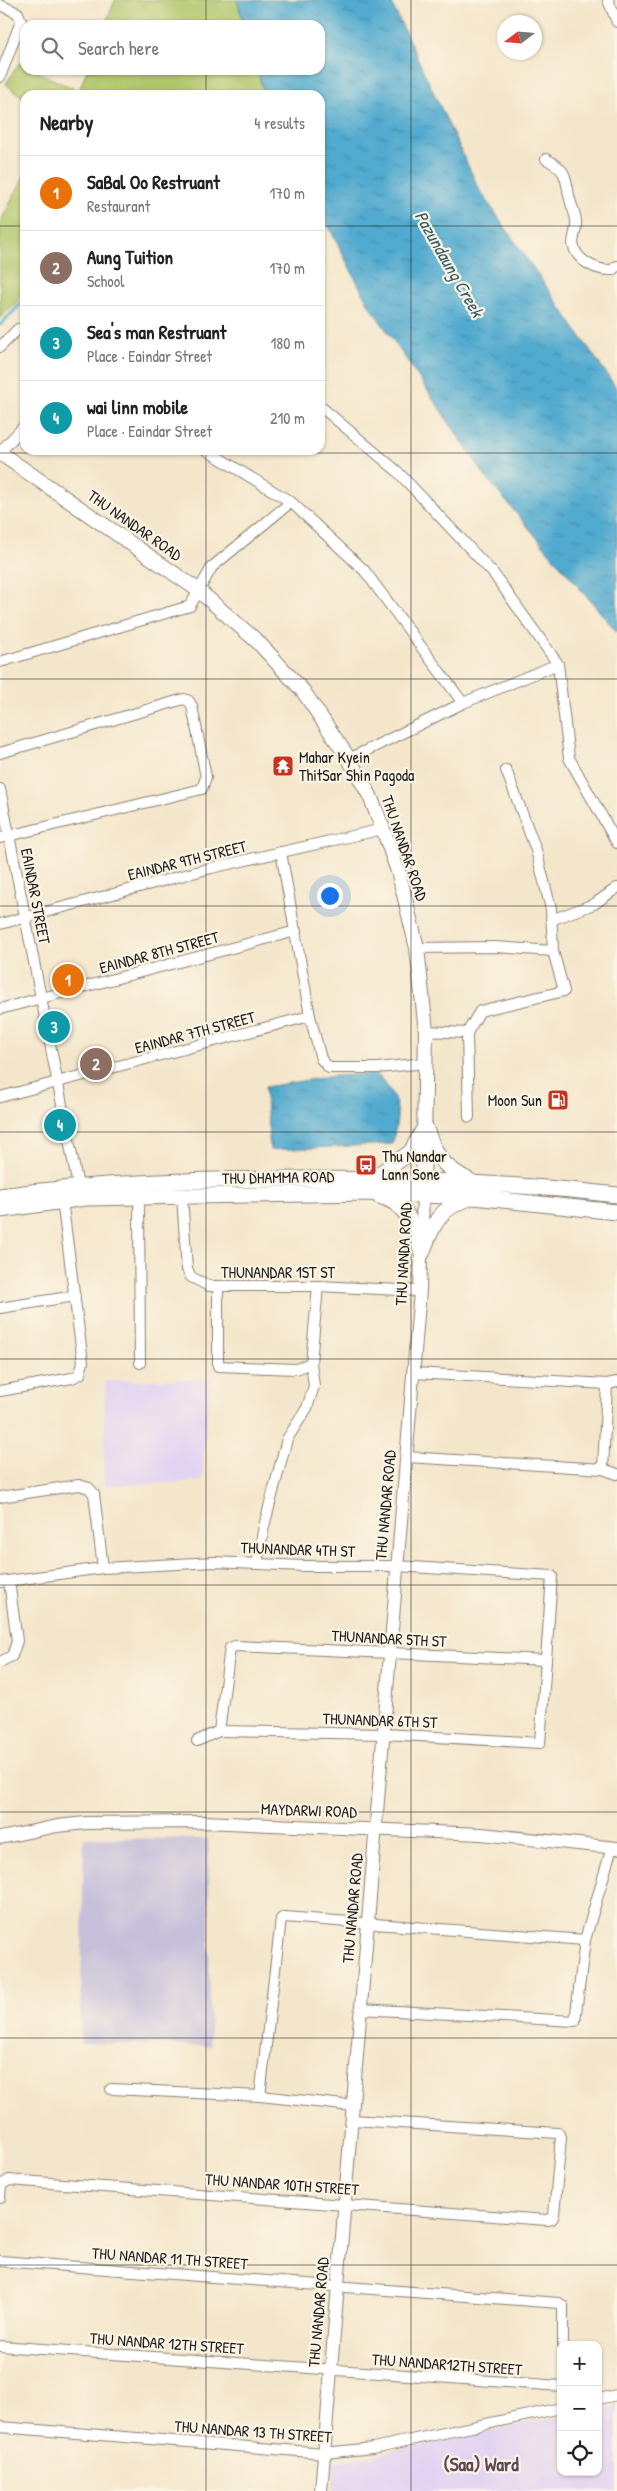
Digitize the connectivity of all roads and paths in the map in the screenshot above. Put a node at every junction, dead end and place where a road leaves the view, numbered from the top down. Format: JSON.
{"nodes":[{"id":1,"x":608,"y":0,"type":"edge"},
{"id":2,"x":0,"y":5,"type":"edge"},
{"id":3,"x":21,"y":20,"type":"edge"},
{"id":4,"x":617,"y":22,"type":"edge"},
{"id":5,"x":20,"y":24,"type":"edge"},
{"id":6,"x":0,"y":76,"type":"edge"},
{"id":7,"x":546,"y":159,"type":"dead end"},
{"id":8,"x":617,"y":266,"type":"edge"},
{"id":9,"x":18,"y":329,"type":"dead end"},
{"id":10,"x":0,"y":347,"type":"edge"},
{"id":11,"x":325,"y":410,"type":"edge"},
{"id":12,"x":20,"y":430,"type":"edge"},
{"id":13,"x":0,"y":452,"type":"edge"},
{"id":14,"x":214,"y":455,"type":"edge"},
{"id":15,"x":291,"y":502,"type":"junction"},
{"id":16,"x":198,"y":590,"type":"junction"},
{"id":17,"x":0,"y":662,"type":"edge"},
{"id":18,"x":558,"y":664,"type":"junction"},
{"id":19,"x":463,"y":703,"type":"junction"},
{"id":20,"x":0,"y":753,"type":"edge"},
{"id":21,"x":349,"y":759,"type":"junction"},
{"id":22,"x":506,"y":770,"type":"dead end"},
{"id":23,"x":0,"y":790,"type":"edge"},
{"id":24,"x":383,"y":829,"type":"junction"},
{"id":25,"x":4,"y":837,"type":"edge"},
{"id":26,"x":617,"y":843,"type":"edge"},
{"id":27,"x":282,"y":852,"type":"junction"},
{"id":28,"x":617,"y":888,"type":"edge"},
{"id":29,"x":25,"y":918,"type":"junction"},
{"id":30,"x":551,"y":920,"type":"junction"},
{"id":31,"x":0,"y":924,"type":"edge"},
{"id":32,"x":296,"y":931,"type":"junction"},
{"id":33,"x":417,"y":948,"type":"junction"},
{"id":34,"x":553,"y":951,"type":"junction"},
{"id":35,"x":41,"y":999,"type":"junction"},
{"id":36,"x":0,"y":1009,"type":"edge"},
{"id":37,"x":310,"y":1016,"type":"junction"},
{"id":38,"x":426,"y":1031,"type":"junction"},
{"id":39,"x":467,"y":1034,"type":"junction"},
{"id":40,"x":424,"y":1063,"type":"junction"},
{"id":41,"x":58,"y":1084,"type":"junction"},
{"id":42,"x":0,"y":1097,"type":"edge"},
{"id":43,"x":469,"y":1117,"type":"dead end"},
{"id":44,"x":425,"y":1127,"type":"junction"},
{"id":45,"x":78,"y":1186,"type":"junction"},
{"id":46,"x":370,"y":1186,"type":"junction"},
{"id":47,"x":423,"y":1188,"type":"junction"},
{"id":48,"x":473,"y":1190,"type":"junction"},
{"id":49,"x":612,"y":1194,"type":"edge"},
{"id":50,"x":0,"y":1196,"type":"edge"},
{"id":51,"x":182,"y":1196,"type":"junction"},
{"id":52,"x":139,"y":1198,"type":"junction"},
{"id":53,"x":62,"y":1200,"type":"junction"},
{"id":54,"x":0,"y":1210,"type":"edge"},
{"id":55,"x":612,"y":1212,"type":"edge"},
{"id":56,"x":422,"y":1254,"type":"junction"},
{"id":57,"x":218,"y":1286,"type":"junction"},
{"id":58,"x":318,"y":1286,"type":"junction"},
{"id":59,"x":420,"y":1291,"type":"junction"},
{"id":60,"x":75,"y":1296,"type":"junction"},
{"id":61,"x":0,"y":1308,"type":"edge"},
{"id":62,"x":417,"y":1329,"type":"joint"},
{"id":63,"x":140,"y":1363,"type":"dead end"},
{"id":64,"x":311,"y":1363,"type":"junction"},
{"id":65,"x":414,"y":1373,"type":"junction"},
{"id":66,"x":612,"y":1383,"type":"edge"},
{"id":67,"x":0,"y":1391,"type":"edge"},
{"id":68,"x":407,"y":1457,"type":"junction"},
{"id":69,"x":603,"y":1470,"type":"junction"},
{"id":70,"x":617,"y":1474,"type":"edge"},
{"id":71,"x":0,"y":1497,"type":"edge"},
{"id":72,"x":257,"y":1563,"type":"junction"},
{"id":73,"x":398,"y":1566,"type":"junction"},
{"id":74,"x":104,"y":1568,"type":"junction"},
{"id":75,"x":4,"y":1581,"type":"edge"},
{"id":76,"x":390,"y":1653,"type":"junction"},
{"id":77,"x":546,"y":1660,"type":"junction"},
{"id":78,"x":0,"y":1662,"type":"edge"},
{"id":79,"x":219,"y":1731,"type":"junction"},
{"id":80,"x":384,"y":1734,"type":"junction"},
{"id":81,"x":197,"y":1741,"type":"dead end"},
{"id":82,"x":376,"y":1828,"type":"junction"},
{"id":83,"x":0,"y":1838,"type":"edge"},
{"id":84,"x":614,"y":1848,"type":"edge"},
{"id":85,"x":368,"y":1925,"type":"junction"},
{"id":86,"x":586,"y":1940,"type":"junction"},
{"id":87,"x":361,"y":2009,"type":"junction"},
{"id":88,"x":111,"y":2089,"type":"dead end"},
{"id":89,"x":260,"y":2096,"type":"junction"},
{"id":90,"x":353,"y":2106,"type":"junction"},
{"id":91,"x":352,"y":2120,"type":"junction"},
{"id":92,"x":0,"y":2198,"type":"edge"},
{"id":93,"x":345,"y":2204,"type":"junction"},
{"id":94,"x":0,"y":2261,"type":"edge"},
{"id":95,"x":338,"y":2286,"type":"junction"},
{"id":96,"x":563,"y":2341,"type":"edge"},
{"id":97,"x":0,"y":2346,"type":"edge"},
{"id":98,"x":331,"y":2371,"type":"junction"},
{"id":99,"x":557,"y":2386,"type":"edge"},
{"id":100,"x":617,"y":2395,"type":"edge"},
{"id":101,"x":602,"y":2398,"type":"edge"},
{"id":102,"x":557,"y":2409,"type":"edge"},
{"id":103,"x":0,"y":2427,"type":"edge"},
{"id":104,"x":324,"y":2453,"type":"junction"},
{"id":105,"x":321,"y":2491,"type":"edge"}],
"edges":[{"from":1,"to":4,"type":"street"},
{"from":2,"to":3,"type":"street"},
{"from":5,"to":6,"type":"street"},
{"from":7,"to":8,"type":"street"},
{"from":9,"to":10,"type":"street"},
{"from":11,"to":18,"type":"street"},
{"from":12,"to":13,"type":"street"},
{"from":13,"to":16,"type":"main road","name":"THU NANDAR ROAD"},
{"from":14,"to":15,"type":"street"},
{"from":15,"to":16,"type":"street"},
{"from":15,"to":19,"type":"street"},
{"from":16,"to":17,"type":"street"},
{"from":16,"to":21,"type":"main road","name":"THU NANDAR ROAD"},
{"from":18,"to":19,"type":"street"},
{"from":18,"to":26,"type":"street"},
{"from":19,"to":21,"type":"street"},
{"from":20,"to":25,"type":"street"},
{"from":21,"to":24,"type":"main road","name":"THU NANDAR ROAD"},
{"from":22,"to":30,"type":"street"},
{"from":23,"to":25,"type":"street","name":"EAINDAR STREET"},
{"from":24,"to":27,"type":"street","name":"EAINDAR 9TH STREET"},
{"from":24,"to":33,"type":"main road","name":"THU NANDAR ROAD"},
{"from":25,"to":29,"type":"street","name":"EAINDAR STREET"},
{"from":27,"to":29,"type":"street","name":"EAINDAR 9TH STREET"},
{"from":27,"to":32,"type":"street"},
{"from":28,"to":30,"type":"street"},
{"from":29,"to":31,"type":"street","name":"EAINDAR 9TH STREET"},
{"from":29,"to":35,"type":"street","name":"EAINDAR STREET"},
{"from":30,"to":34,"type":"street"},
{"from":32,"to":35,"type":"street","name":"EAINDAR 8TH STREET"},
{"from":32,"to":37,"type":"street"},
{"from":33,"to":34,"type":"street"},
{"from":33,"to":38,"type":"main road","name":"THU NANDAR ROAD"},
{"from":34,"to":39,"type":"street"},
{"from":35,"to":36,"type":"street","name":"EAINDAR 8TH STREET"},
{"from":35,"to":41,"type":"street","name":"EAINDAR STREET"},
{"from":37,"to":40,"type":"street"},
{"from":37,"to":41,"type":"street","name":"EAINDAR 7TH STREET"},
{"from":38,"to":39,"type":"street"},
{"from":38,"to":40,"type":"main road","name":"THU NANDAR ROAD"},
{"from":39,"to":43,"type":"street"},
{"from":40,"to":44,"type":"main road","name":"THU NANDAR ROAD"},
{"from":41,"to":42,"type":"street","name":"EAINDAR 7TH STREET"},
{"from":41,"to":45,"type":"street","name":"EAINDAR STREET"},
{"from":44,"to":46,"type":"main road"},
{"from":44,"to":47,"type":"main road","name":"THU NANDAR ROAD"},
{"from":44,"to":48,"type":"main road"},
{"from":45,"to":46,"type":"main road","name":"THU DHAMMA ROAD"},
{"from":45,"to":50,"type":"main road","name":"THU DHAMMA ROAD"},
{"from":46,"to":47,"type":"main road","name":"THU DHAMMA ROAD"},
{"from":46,"to":51,"type":"main road","name":"THU DHAMMA ROAD"},
{"from":46,"to":56,"type":"main road"},
{"from":47,"to":48,"type":"main road","name":"THU DHAMMA ROAD"},
{"from":47,"to":56,"type":"street","name":"THU NANDA ROAD"},
{"from":48,"to":49,"type":"main road","name":"THU DHAMMA ROAD"},
{"from":48,"to":55,"type":"main road","name":"THU DHAMMA ROAD"},
{"from":48,"to":56,"type":"main road"},
{"from":51,"to":52,"type":"main road","name":"THU DHAMMA ROAD"},
{"from":51,"to":57,"type":"street","name":"THUNANDAR 1ST ST"},
{"from":52,"to":53,"type":"main road","name":"THU DHAMMA ROAD"},
{"from":52,"to":63,"type":"street"},
{"from":53,"to":54,"type":"main road","name":"THU DHAMMA ROAD"},
{"from":53,"to":60,"type":"street"},
{"from":56,"to":59,"type":"street","name":"THU NANDA ROAD"},
{"from":57,"to":58,"type":"street","name":"THUNANDAR 1ST ST"},
{"from":57,"to":64,"type":"street"},
{"from":58,"to":59,"type":"street","name":"THUNANDAR 1ST ST"},
{"from":58,"to":64,"type":"street"},
{"from":59,"to":62,"type":"street","name":"THU NANDA ROAD"},
{"from":60,"to":61,"type":"street"},
{"from":60,"to":67,"type":"street"},
{"from":62,"to":65,"type":"street","name":"THU NANDAR ROAD"},
{"from":64,"to":72,"type":"street"},
{"from":65,"to":66,"type":"street"},
{"from":65,"to":68,"type":"street","name":"THU NANDAR ROAD"},
{"from":66,"to":69,"type":"street"},
{"from":68,"to":69,"type":"street"},
{"from":68,"to":73,"type":"street","name":"THU NANDAR ROAD"},
{"from":69,"to":70,"type":"street"},
{"from":71,"to":74,"type":"street"},
{"from":72,"to":73,"type":"street","name":"THUNANDAR 4TH ST"},
{"from":72,"to":74,"type":"street","name":"THUNANDAR 4TH ST"},
{"from":73,"to":76,"type":"street","name":"THU NANDAR ROAD"},
{"from":73,"to":77,"type":"street","name":"THUNANDAR 4TH ST"},
{"from":74,"to":75,"type":"street","name":"THUNANDAR 4TH ST"},
{"from":75,"to":78,"type":"street"},
{"from":76,"to":77,"type":"street","name":"THUNANDAR 5TH ST"},
{"from":76,"to":79,"type":"street","name":"THUNANDAR 5TH ST"},
{"from":76,"to":80,"type":"street","name":"THU NANDAR ROAD"},
{"from":77,"to":80,"type":"street","name":"THUNANDAR 6TH ST"},
{"from":79,"to":80,"type":"street","name":"THUNANDAR 6TH ST"},
{"from":79,"to":81,"type":"street"},
{"from":80,"to":82,"type":"street","name":"THU NANDAR ROAD"},
{"from":82,"to":83,"type":"street","name":"MAYDARWI ROAD"},
{"from":82,"to":84,"type":"street","name":"MAYDARWI ROAD"},
{"from":82,"to":85,"type":"street","name":"THU NANDAR ROAD"},
{"from":84,"to":86,"type":"street"},
{"from":85,"to":86,"type":"street"},
{"from":85,"to":87,"type":"street","name":"THU NANDAR ROAD"},
{"from":85,"to":89,"type":"street"},
{"from":86,"to":87,"type":"street"},
{"from":87,"to":90,"type":"street","name":"THU NANDAR ROAD"},
{"from":88,"to":89,"type":"street"},
{"from":89,"to":90,"type":"street"},
{"from":90,"to":91,"type":"street","name":"THU NANDAR ROAD"},
{"from":91,"to":93,"type":"street","name":"THU NANDAR ROAD"},
{"from":91,"to":93,"type":"street","name":"THU NANDAR 10TH STREET"},
{"from":92,"to":93,"type":"street","name":"THU NANDAR 10TH STREET"},
{"from":93,"to":95,"type":"street","name":"THU NANDAR ROAD"},
{"from":94,"to":95,"type":"street","name":"THU NANDAR 11 TH STREET"},
{"from":95,"to":96,"type":"street","name":"THU NANDAR 11 TH STREET"},
{"from":95,"to":98,"type":"street","name":"THU NANDAR ROAD"},
{"from":97,"to":98,"type":"street","name":"THU NANDAR 12TH STREET"},
{"from":98,"to":99,"type":"street","name":"THU NANDAR12TH STREET"},
{"from":98,"to":104,"type":"street","name":"THU NANDAR ROAD"},
{"from":100,"to":101,"type":"street"},
{"from":102,"to":104,"type":"street","name":"THU NANDAR 13 TH STREET"},
{"from":103,"to":104,"type":"street","name":"THU NANDAR 13 TH STREET"},
{"from":104,"to":105,"type":"street","name":"THU NANDAR ROAD"}]}
